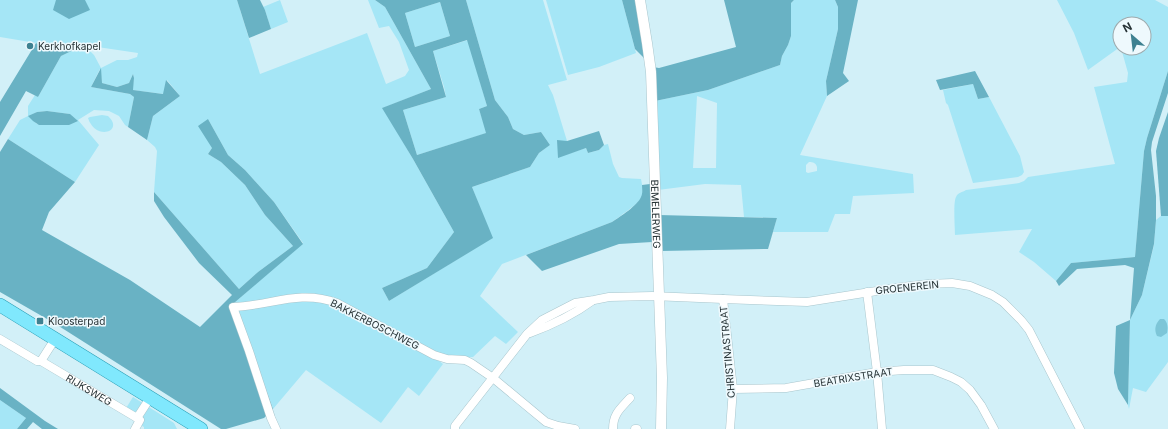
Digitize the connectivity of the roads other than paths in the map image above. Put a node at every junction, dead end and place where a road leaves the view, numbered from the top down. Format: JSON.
{"nodes":[{"id":1,"x":640,"y":0,"type":"edge"},
{"id":2,"x":867,"y":292,"type":"junction"},
{"id":3,"x":659,"y":296,"type":"junction"},
{"id":4,"x":723,"y":299,"type":"junction"},
{"id":5,"x":0,"y":305,"type":"edge"},
{"id":6,"x":0,"y":338,"type":"edge"},
{"id":7,"x":55,"y":339,"type":"junction"},
{"id":8,"x":41,"y":361,"type":"junction"},
{"id":9,"x":877,"y":372,"type":"junction"},
{"id":10,"x":493,"y":378,"type":"junction"},
{"id":11,"x":733,"y":389,"type":"junction"},
{"id":12,"x":150,"y":398,"type":"junction"},
{"id":13,"x":630,"y":398,"type":"dead end"},
{"id":14,"x":137,"y":418,"type":"junction"},
{"id":15,"x":566,"y":428,"type":"edge"},
{"id":16,"x":135,"y":429,"type":"edge"},
{"id":17,"x":201,"y":429,"type":"edge"},
{"id":18,"x":276,"y":429,"type":"edge"},
{"id":19,"x":454,"y":429,"type":"edge"},
{"id":20,"x":575,"y":429,"type":"edge"},
{"id":21,"x":613,"y":429,"type":"edge"},
{"id":22,"x":661,"y":429,"type":"edge"},
{"id":23,"x":730,"y":429,"type":"edge"},
{"id":24,"x":882,"y":429,"type":"edge"},
{"id":25,"x":994,"y":429,"type":"edge"},
{"id":26,"x":1080,"y":429,"type":"edge"}],
"edges":[{"from":1,"to":3,"type":"street","name":"BEMELERWEG"},
{"from":2,"to":4,"type":"street","name":"GROENEREIN"},
{"from":2,"to":9,"type":"street"},
{"from":2,"to":26,"type":"street","name":"GROENEREIN"},
{"from":3,"to":4,"type":"street","name":"GROENEREIN"},
{"from":3,"to":10,"type":"street","name":"GROENEREIN"},
{"from":3,"to":22,"type":"street","name":"BEMELERWEG"},
{"from":4,"to":11,"type":"street","name":"CHRISTINASTRAAT"},
{"from":5,"to":7,"type":"main road"},
{"from":6,"to":8,"type":"street","name":"RIJKSWEG"},
{"from":7,"to":8,"type":"street"},
{"from":7,"to":12,"type":"main road"},
{"from":8,"to":14,"type":"street","name":"RIJKSWEG"},
{"from":9,"to":11,"type":"street","name":"BEATRIXSTRAAT"},
{"from":9,"to":24,"type":"street"},
{"from":9,"to":25,"type":"street","name":"BEATRIXSTRAAT"},
{"from":10,"to":15,"type":"street","name":"BAKKERBOSCHWEG"},
{"from":10,"to":18,"type":"street","name":"BAKKERBOSCHWEG"},
{"from":10,"to":19,"type":"street"},
{"from":11,"to":23,"type":"street","name":"CHRISTINASTRAAT"},
{"from":12,"to":14,"type":"street"},
{"from":12,"to":17,"type":"main road"},
{"from":13,"to":21,"type":"street"},
{"from":14,"to":16,"type":"street"},
{"from":15,"to":20,"type":"street","name":"BAKKERBOSCHWEG"}]}
